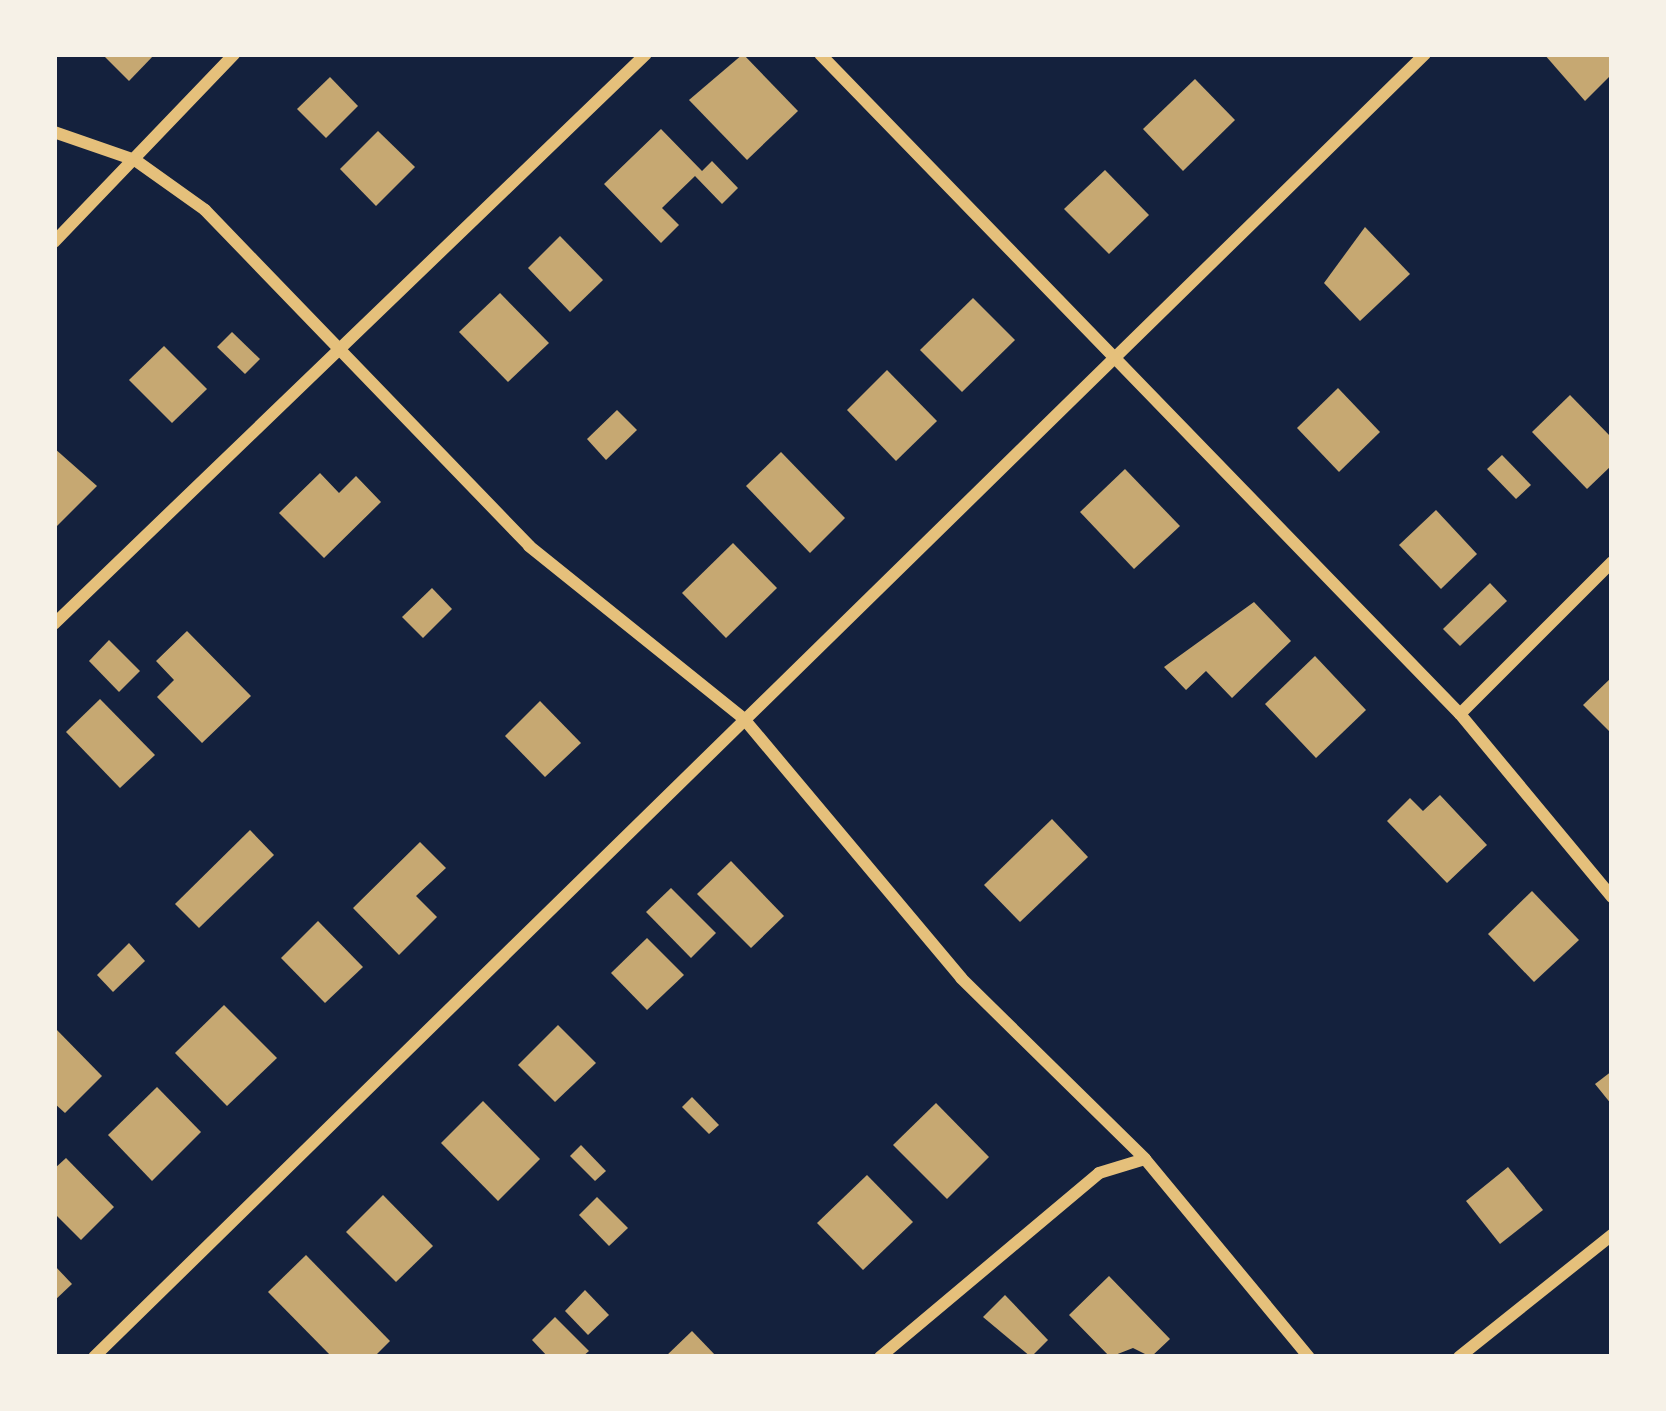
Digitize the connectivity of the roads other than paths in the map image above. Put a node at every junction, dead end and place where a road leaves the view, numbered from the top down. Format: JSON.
{"nodes":[{"id":1,"x":234,"y":54,"type":"edge"},
{"id":2,"x":646,"y":54,"type":"edge"},
{"id":3,"x":820,"y":54,"type":"edge"},
{"id":4,"x":1425,"y":54,"type":"edge"},
{"id":5,"x":54,"y":132,"type":"edge"},
{"id":6,"x":135,"y":160,"type":"junction"},
{"id":7,"x":54,"y":242,"type":"edge"},
{"id":8,"x":342,"y":350,"type":"junction"},
{"id":9,"x":1117,"y":357,"type":"junction"},
{"id":10,"x":1612,"y":562,"type":"edge"},
{"id":11,"x":54,"y":625,"type":"edge"},
{"id":12,"x":1460,"y":714,"type":"junction"},
{"id":13,"x":744,"y":719,"type":"junction"},
{"id":14,"x":1612,"y":897,"type":"edge"},
{"id":15,"x":1145,"y":1159,"type":"junction"},
{"id":16,"x":1612,"y":1235,"type":"edge"},
{"id":17,"x":94,"y":1357,"type":"edge"},
{"id":18,"x":880,"y":1357,"type":"edge"},
{"id":19,"x":1309,"y":1357,"type":"edge"},
{"id":20,"x":1459,"y":1357,"type":"edge"}],
"edges":[{"from":1,"to":6,"type":"street"},
{"from":2,"to":8,"type":"street"},
{"from":3,"to":9,"type":"street"},
{"from":4,"to":9,"type":"street"},
{"from":5,"to":6,"type":"street"},
{"from":6,"to":7,"type":"street"},
{"from":6,"to":8,"type":"street"},
{"from":8,"to":11,"type":"street"},
{"from":8,"to":13,"type":"street"},
{"from":9,"to":12,"type":"street"},
{"from":9,"to":13,"type":"street"},
{"from":10,"to":12,"type":"street"},
{"from":12,"to":14,"type":"street"},
{"from":13,"to":15,"type":"street"},
{"from":13,"to":17,"type":"street"},
{"from":15,"to":18,"type":"street"},
{"from":15,"to":19,"type":"street"},
{"from":16,"to":20,"type":"street"}]}
